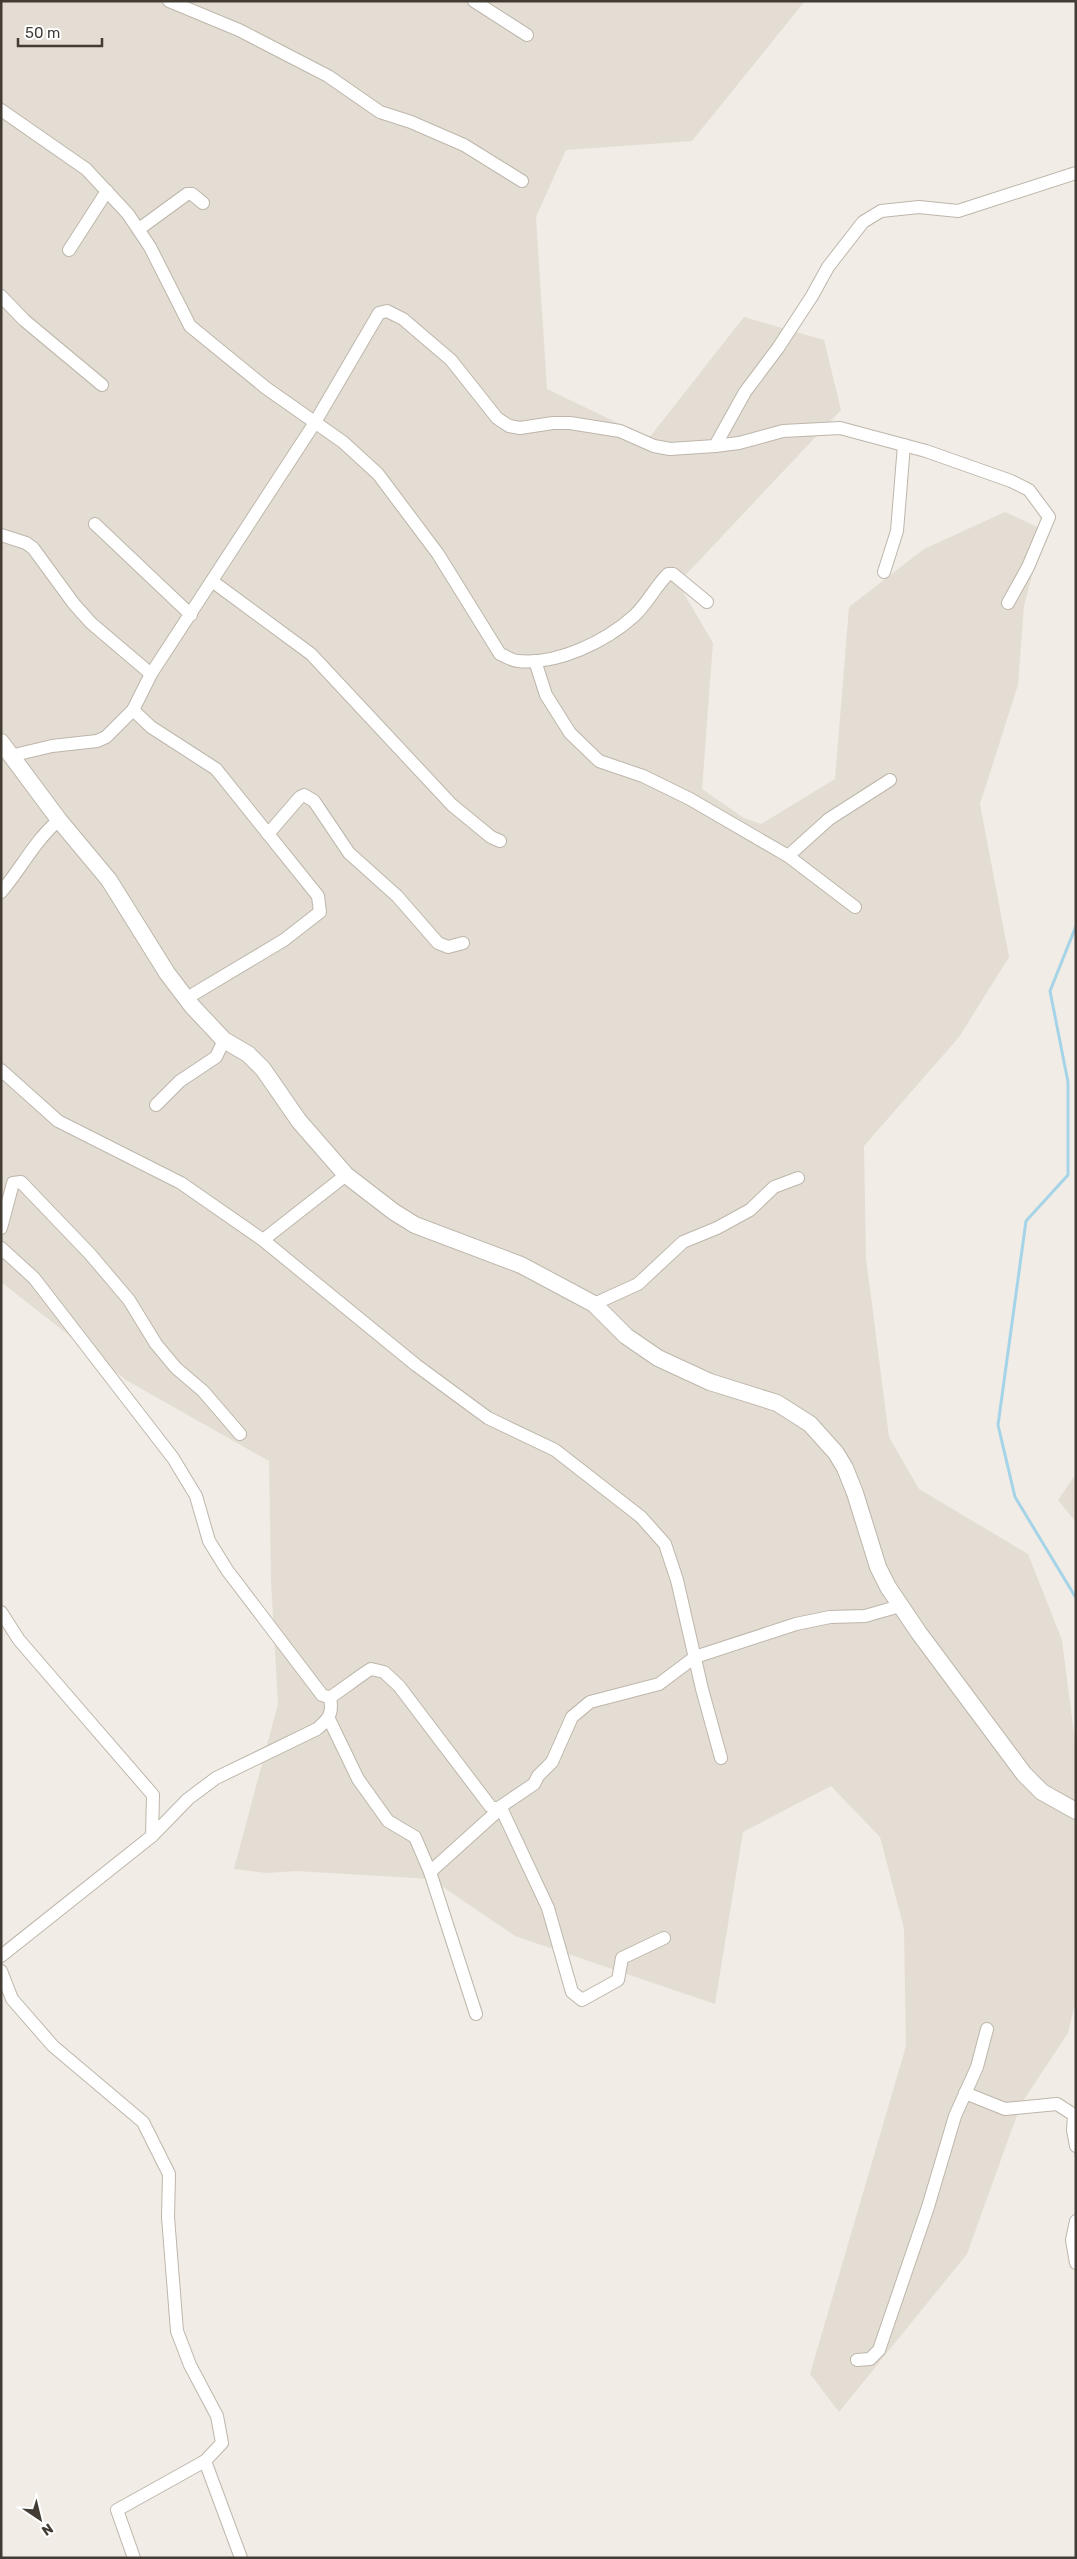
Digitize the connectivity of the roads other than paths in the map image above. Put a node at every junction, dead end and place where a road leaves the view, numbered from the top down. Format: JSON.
{"nodes":[{"id":1,"x":169,"y":1,"type":"edge"},
{"id":2,"x":474,"y":1,"type":"edge"},
{"id":3,"x":526,"y":35,"type":"dead end"},
{"id":4,"x":1,"y":110,"type":"edge"},
{"id":5,"x":1076,"y":172,"type":"edge"},
{"id":6,"x":522,"y":181,"type":"dead end"},
{"id":7,"x":107,"y":191,"type":"junction"},
{"id":8,"x":203,"y":203,"type":"dead end"},
{"id":9,"x":139,"y":230,"type":"junction"},
{"id":10,"x":69,"y":250,"type":"dead end"},
{"id":11,"x":1,"y":296,"type":"edge"},
{"id":12,"x":102,"y":385,"type":"dead end"},
{"id":13,"x":314,"y":424,"type":"junction"},
{"id":14,"x":904,"y":445,"type":"junction"},
{"id":15,"x":715,"y":446,"type":"junction"},
{"id":16,"x":95,"y":524,"type":"dead end"},
{"id":17,"x":1,"y":535,"type":"edge"},
{"id":18,"x":884,"y":572,"type":"dead end"},
{"id":19,"x":212,"y":581,"type":"junction"},
{"id":20,"x":706,"y":602,"type":"dead end"},
{"id":21,"x":1008,"y":603,"type":"dead end"},
{"id":22,"x":191,"y":615,"type":"junction"},
{"id":23,"x":535,"y":661,"type":"junction"},
{"id":24,"x":151,"y":674,"type":"junction"},
{"id":25,"x":132,"y":710,"type":"junction"},
{"id":26,"x":5,"y":749,"type":"edge"},
{"id":27,"x":890,"y":780,"type":"dead end"},
{"id":28,"x":59,"y":820,"type":"junction"},
{"id":29,"x":268,"y":834,"type":"junction"},
{"id":30,"x":500,"y":841,"type":"dead end"},
{"id":31,"x":788,"y":856,"type":"junction"},
{"id":32,"x":1,"y":892,"type":"edge"},
{"id":33,"x":855,"y":907,"type":"dead end"},
{"id":34,"x":463,"y":943,"type":"dead end"},
{"id":35,"x":187,"y":998,"type":"junction"},
{"id":36,"x":224,"y":1040,"type":"junction"},
{"id":37,"x":1,"y":1070,"type":"edge"},
{"id":38,"x":156,"y":1105,"type":"dead end"},
{"id":39,"x":346,"y":1175,"type":"junction"},
{"id":40,"x":798,"y":1178,"type":"dead end"},
{"id":41,"x":1,"y":1228,"type":"edge"},
{"id":42,"x":263,"y":1240,"type":"junction"},
{"id":43,"x":1,"y":1248,"type":"edge"},
{"id":44,"x":594,"y":1304,"type":"junction"},
{"id":45,"x":240,"y":1434,"type":"dead end"},
{"id":46,"x":900,"y":1606,"type":"junction"},
{"id":47,"x":1,"y":1612,"type":"edge"},
{"id":48,"x":695,"y":1657,"type":"junction"},
{"id":49,"x":330,"y":1697,"type":"junction"},
{"id":50,"x":329,"y":1719,"type":"junction"},
{"id":51,"x":721,"y":1758,"type":"dead end"},
{"id":52,"x":501,"y":1808,"type":"junction"},
{"id":53,"x":1076,"y":1811,"type":"edge"},
{"id":54,"x":152,"y":1836,"type":"junction"},
{"id":55,"x":430,"y":1872,"type":"junction"},
{"id":56,"x":664,"y":1938,"type":"dead end"},
{"id":57,"x":1,"y":1956,"type":"edge"},
{"id":58,"x":1,"y":1971,"type":"edge"},
{"id":59,"x":476,"y":2014,"type":"dead end"},
{"id":60,"x":987,"y":2029,"type":"dead end"},
{"id":61,"x":965,"y":2093,"type":"junction"},
{"id":62,"x":1076,"y":2146,"type":"edge"},
{"id":63,"x":1076,"y":2221,"type":"edge"},
{"id":64,"x":1076,"y":2263,"type":"edge"},
{"id":65,"x":856,"y":2360,"type":"dead end"},
{"id":66,"x":205,"y":2461,"type":"junction"},
{"id":67,"x":134,"y":2558,"type":"edge"},
{"id":68,"x":242,"y":2558,"type":"edge"}],
"edges":[{"from":1,"to":6,"type":"street"},
{"from":2,"to":3,"type":"street"},
{"from":4,"to":7,"type":"street"},
{"from":5,"to":15,"type":"street"},
{"from":7,"to":9,"type":"street"},
{"from":7,"to":10,"type":"street"},
{"from":8,"to":9,"type":"street"},
{"from":9,"to":13,"type":"street"},
{"from":11,"to":12,"type":"street"},
{"from":13,"to":15,"type":"street"},
{"from":13,"to":19,"type":"street"},
{"from":13,"to":23,"type":"street"},
{"from":14,"to":15,"type":"street"},
{"from":14,"to":18,"type":"street"},
{"from":14,"to":21,"type":"street"},
{"from":16,"to":22,"type":"street"},
{"from":17,"to":24,"type":"street"},
{"from":19,"to":22,"type":"street"},
{"from":19,"to":30,"type":"street"},
{"from":20,"to":23,"type":"street"},
{"from":22,"to":24,"type":"street"},
{"from":23,"to":31,"type":"street"},
{"from":24,"to":25,"type":"street"},
{"from":25,"to":26,"type":"street"},
{"from":25,"to":29,"type":"street"},
{"from":26,"to":28,"type":"street"},
{"from":27,"to":31,"type":"street"},
{"from":28,"to":32,"type":"street"},
{"from":28,"to":35,"type":"street"},
{"from":29,"to":34,"type":"street"},
{"from":29,"to":35,"type":"street"},
{"from":31,"to":33,"type":"street"},
{"from":35,"to":36,"type":"street"},
{"from":36,"to":38,"type":"street"},
{"from":36,"to":39,"type":"street"},
{"from":37,"to":42,"type":"street"},
{"from":39,"to":42,"type":"street"},
{"from":39,"to":44,"type":"street"},
{"from":40,"to":44,"type":"street"},
{"from":41,"to":45,"type":"street"},
{"from":42,"to":48,"type":"street"},
{"from":43,"to":49,"type":"street"},
{"from":44,"to":46,"type":"street"},
{"from":46,"to":48,"type":"street"},
{"from":46,"to":53,"type":"street"},
{"from":47,"to":54,"type":"street"},
{"from":48,"to":51,"type":"street"},
{"from":48,"to":52,"type":"street"},
{"from":49,"to":50,"type":"street"},
{"from":49,"to":52,"type":"street"},
{"from":50,"to":54,"type":"street"},
{"from":50,"to":55,"type":"street"},
{"from":52,"to":55,"type":"street"},
{"from":52,"to":56,"type":"street"},
{"from":54,"to":57,"type":"street"},
{"from":55,"to":59,"type":"street"},
{"from":58,"to":66,"type":"street"},
{"from":60,"to":61,"type":"street"},
{"from":61,"to":62,"type":"street"},
{"from":61,"to":65,"type":"street"},
{"from":63,"to":64,"type":"street"},
{"from":66,"to":67,"type":"street"},
{"from":66,"to":68,"type":"street"}]}
